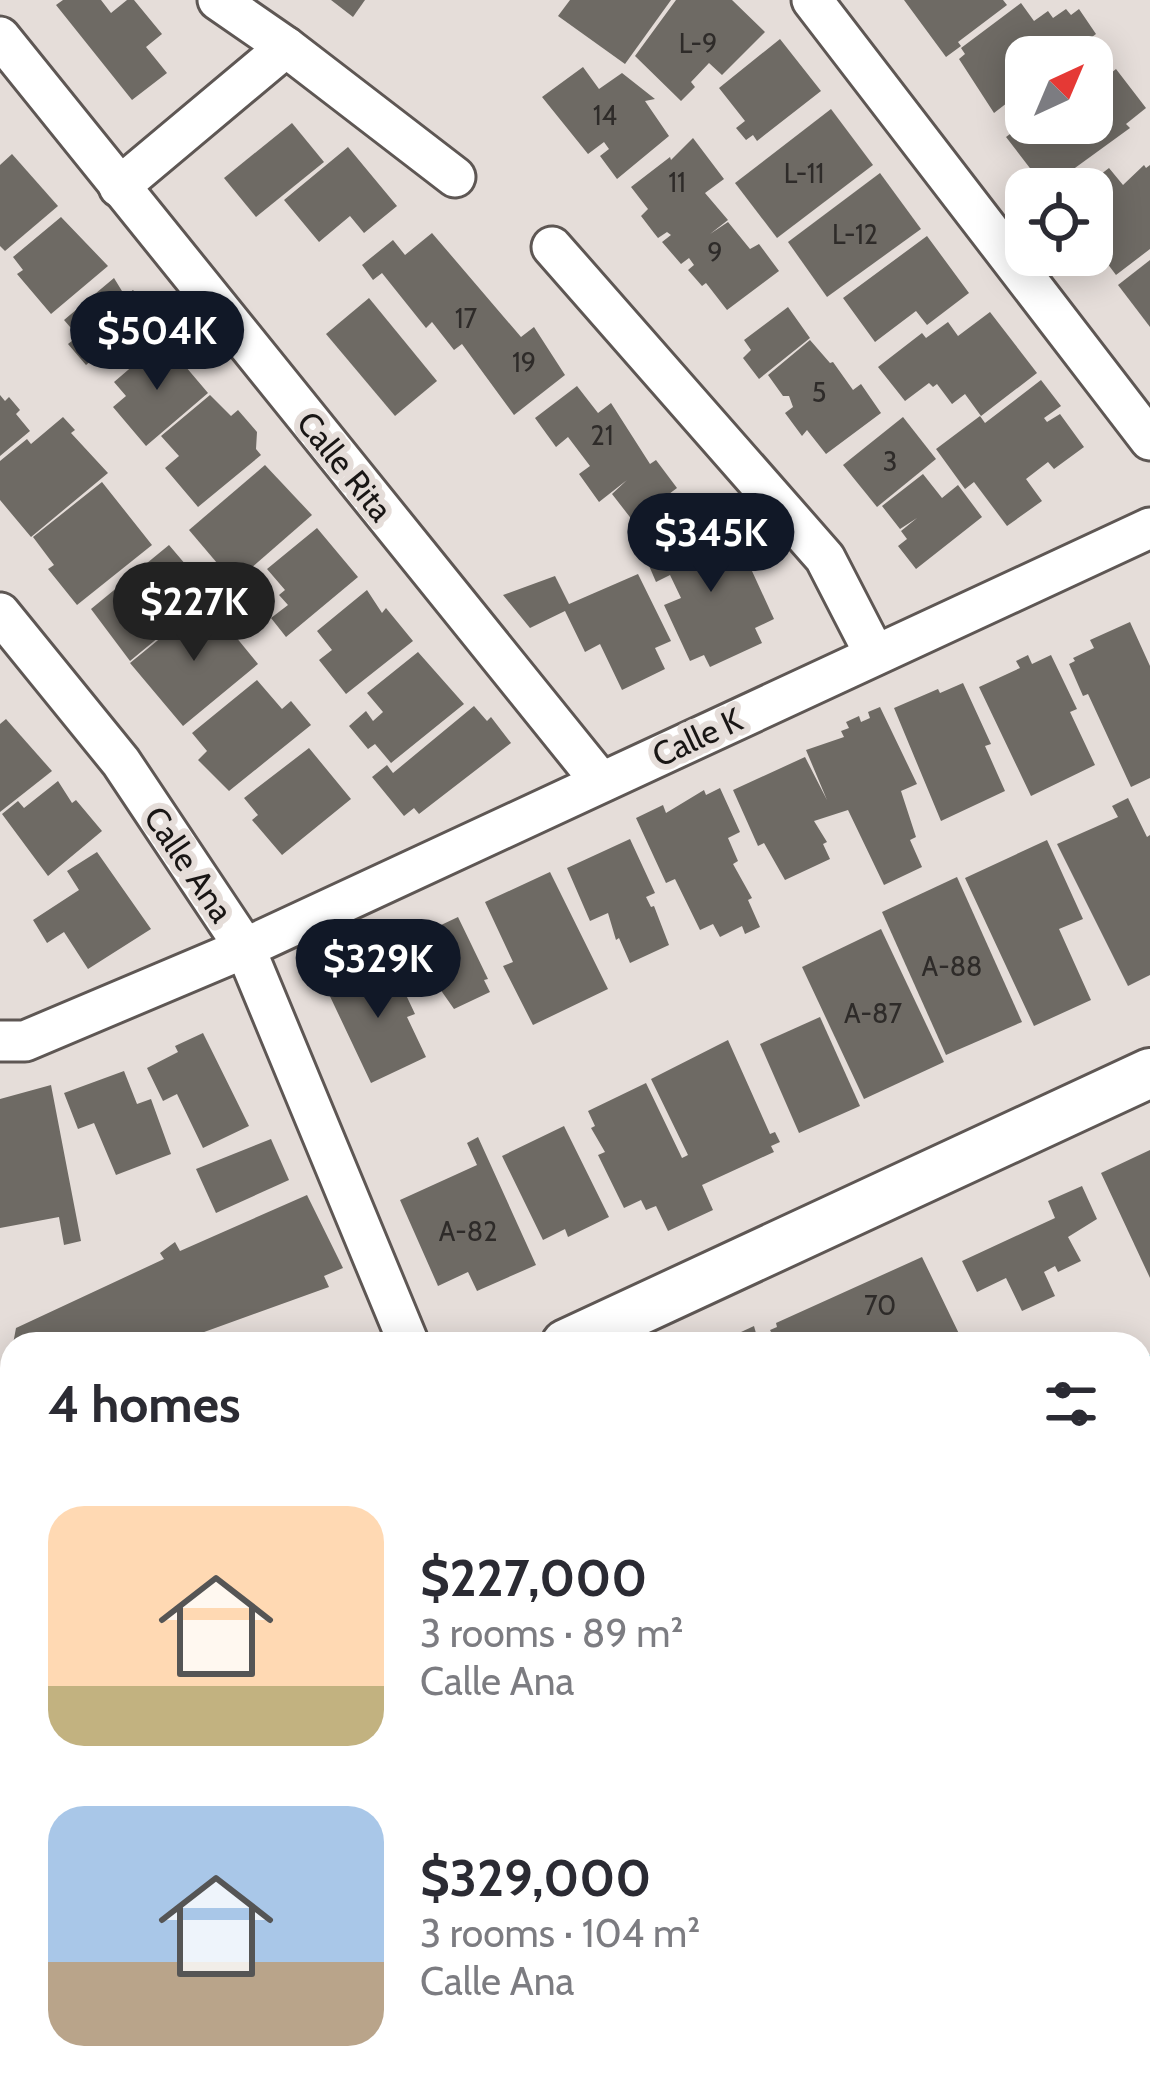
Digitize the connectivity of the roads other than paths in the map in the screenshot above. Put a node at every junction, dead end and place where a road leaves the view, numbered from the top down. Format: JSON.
{"nodes":[{"id":1,"x":218,"y":0,"type":"edge"},
{"id":2,"x":812,"y":0,"type":"edge"},
{"id":3,"x":0,"y":37,"type":"edge"},
{"id":4,"x":286,"y":47,"type":"junction"},
{"id":5,"x":455,"y":177,"type":"dead end"},
{"id":6,"x":119,"y":187,"type":"junction"},
{"id":7,"x":552,"y":247,"type":"dead end"},
{"id":8,"x":1150,"y":440,"type":"edge"},
{"id":9,"x":1150,"y":528,"type":"edge"},
{"id":10,"x":0,"y":613,"type":"edge"},
{"id":11,"x":875,"y":655,"type":"junction"},
{"id":12,"x":601,"y":782,"type":"junction"},
{"id":13,"x":245,"y":948,"type":"junction"},
{"id":14,"x":0,"y":1041,"type":"edge"},
{"id":15,"x":1150,"y":1073,"type":"edge"},
{"id":16,"x":404,"y":1332,"type":"edge"},
{"id":17,"x":592,"y":1332,"type":"edge"}],
"edges":[{"from":1,"to":4,"type":"street"},
{"from":2,"to":8,"type":"street"},
{"from":3,"to":6,"type":"street","name":"Calle Rita"},
{"from":4,"to":5,"type":"street"},
{"from":4,"to":6,"type":"street"},
{"from":6,"to":12,"type":"street","name":"Calle Rita"},
{"from":7,"to":11,"type":"street"},
{"from":9,"to":11,"type":"street","name":"Calle K"},
{"from":10,"to":13,"type":"street","name":"Calle Ana"},
{"from":11,"to":12,"type":"street","name":"Calle K"},
{"from":12,"to":13,"type":"street","name":"Calle K"},
{"from":13,"to":14,"type":"street","name":"Calle K"},
{"from":13,"to":16,"type":"street","name":"Calle Ana"},
{"from":15,"to":17,"type":"street"}]}
